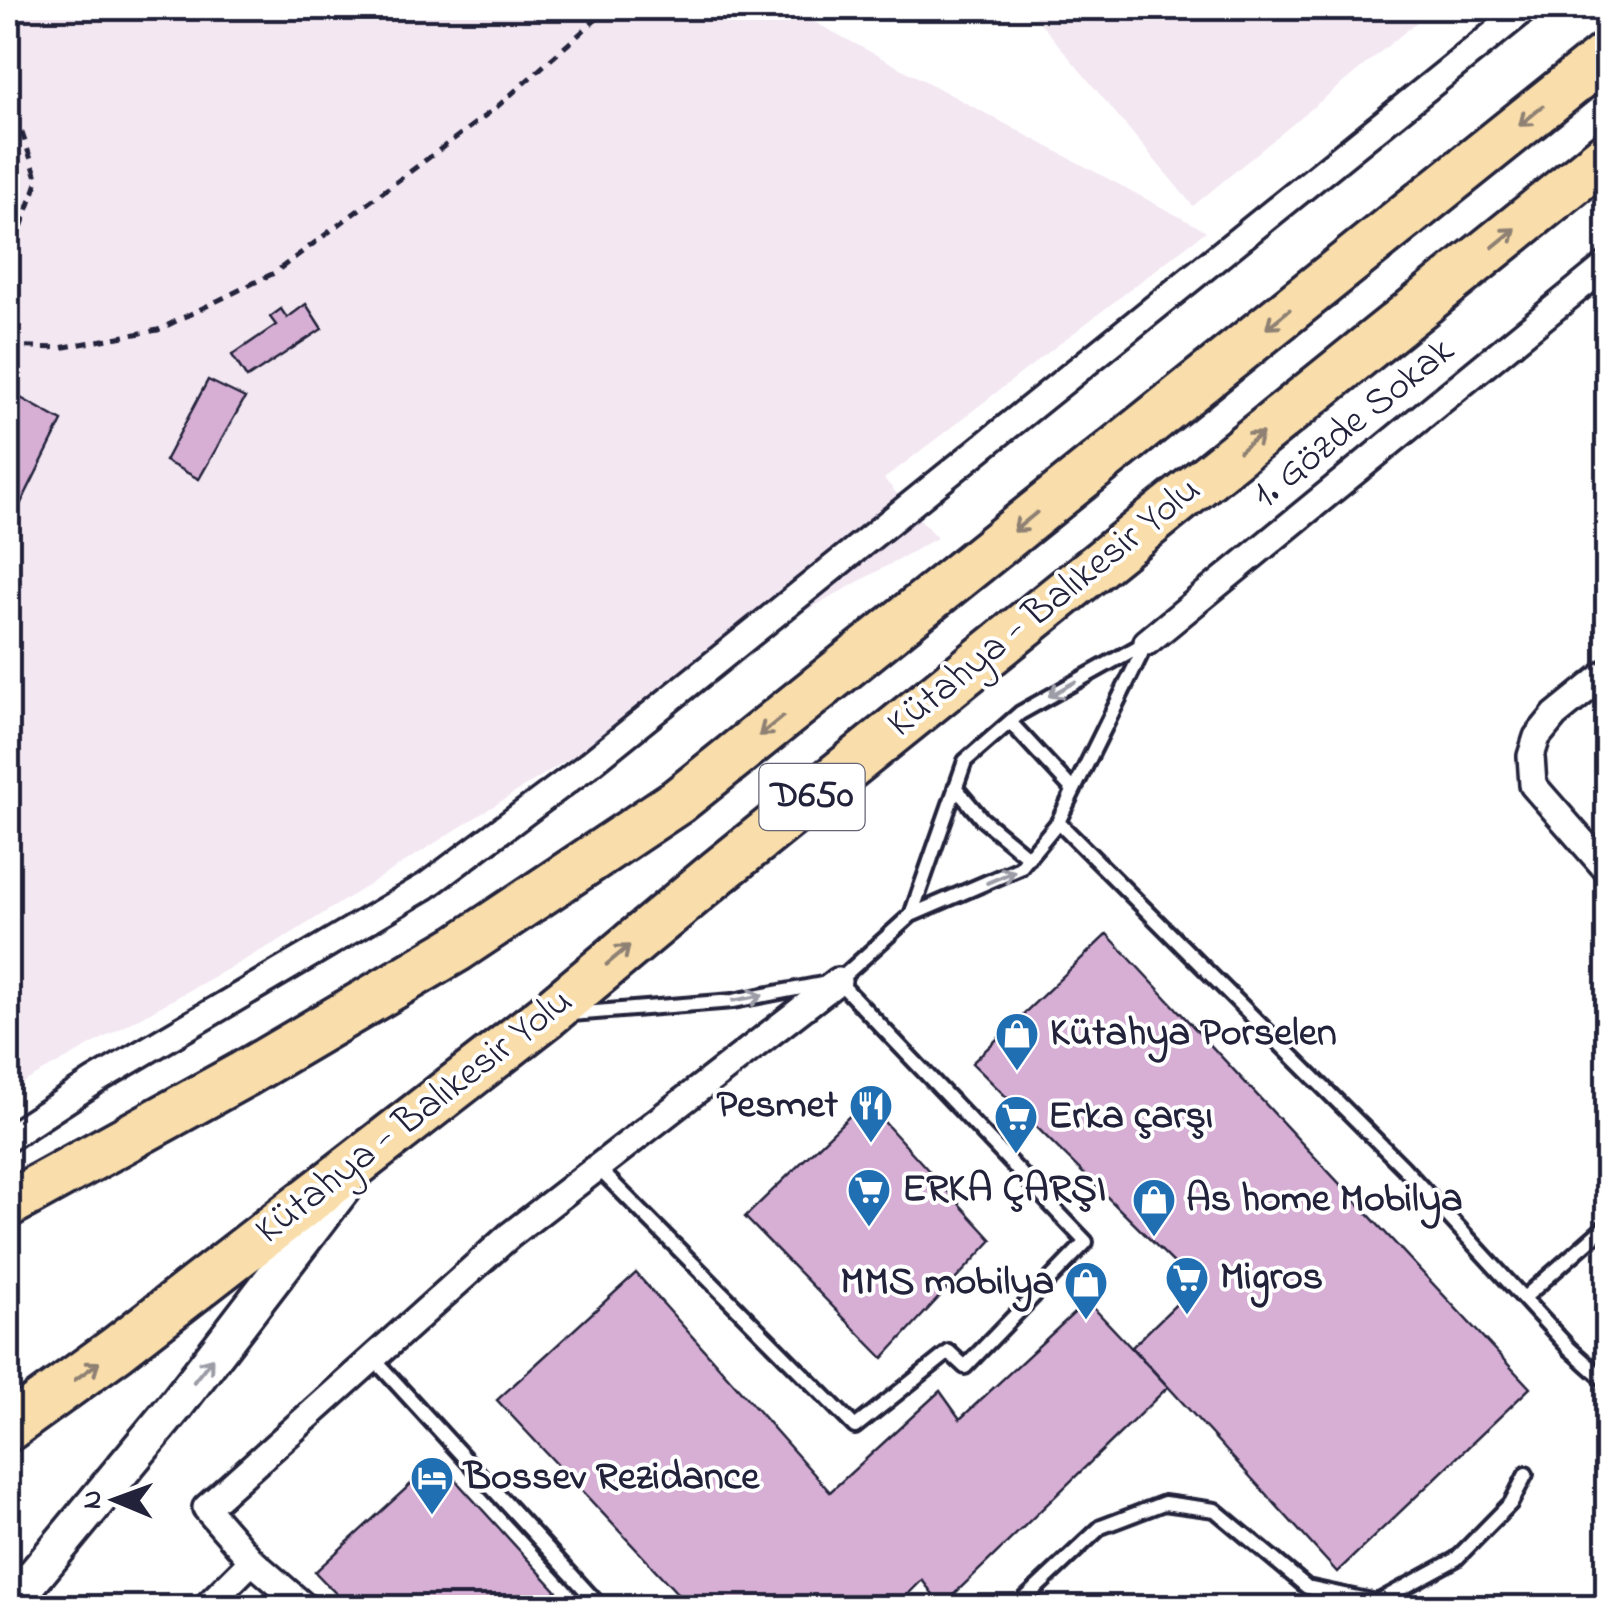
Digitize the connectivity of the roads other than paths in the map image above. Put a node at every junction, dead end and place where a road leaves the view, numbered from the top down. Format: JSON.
{"nodes":[{"id":1,"x":1526,"y":8,"type":"edge"},
{"id":2,"x":1608,"y":54,"type":"edge"},
{"id":3,"x":1608,"y":154,"type":"edge"},
{"id":4,"x":1608,"y":264,"type":"edge"},
{"id":5,"x":1148,"y":642,"type":"junction"},
{"id":6,"x":1608,"y":672,"type":"edge"},
{"id":7,"x":1010,"y":722,"type":"junction"},
{"id":8,"x":955,"y":787,"type":"junction"},
{"id":9,"x":1074,"y":790,"type":"junction"},
{"id":10,"x":1058,"y":822,"type":"junction"},
{"id":11,"x":1029,"y":858,"type":"junction"},
{"id":12,"x":1608,"y":871,"type":"edge"},
{"id":13,"x":911,"y":916,"type":"junction"},
{"id":14,"x":838,"y":981,"type":"junction"},
{"id":15,"x":546,"y":1016,"type":"junction"},
{"id":16,"x":8,"y":1138,"type":"edge"},
{"id":17,"x":370,"y":1154,"type":"junction"},
{"id":18,"x":598,"y":1168,"type":"junction"},
{"id":19,"x":8,"y":1204,"type":"edge"},
{"id":20,"x":1608,"y":1224,"type":"edge"},
{"id":21,"x":1525,"y":1297,"type":"junction"},
{"id":22,"x":372,"y":1358,"type":"junction"},
{"id":23,"x":1608,"y":1383,"type":"edge"},
{"id":24,"x":8,"y":1428,"type":"edge"},
{"id":25,"x":1526,"y":1474,"type":"dead end"},
{"id":26,"x":252,"y":1561,"type":"junction"},
{"id":27,"x":8,"y":1608,"type":"edge"},
{"id":28,"x":205,"y":1608,"type":"edge"},
{"id":29,"x":306,"y":1608,"type":"edge"},
{"id":30,"x":602,"y":1608,"type":"edge"},
{"id":31,"x":1015,"y":1608,"type":"edge"}],
"edges":[{"from":1,"to":16,"type":"street"},
{"from":2,"to":19,"type":"highway","name":"Kütahya - Balıkesir Yolu","number":"D650","one_way":true},
{"from":15,"to":3,"type":"highway","name":"Kütahya - Balıkesir Yolu","number":"D650","one_way":true},
{"from":4,"to":5,"type":"street","name":"1. Gözde Sokak"},
{"from":5,"to":7,"type":"lane","one_way":true},
{"from":5,"to":9,"type":"lane"},
{"from":6,"to":12,"type":"street"},
{"from":7,"to":8,"type":"lane"},
{"from":7,"to":9,"type":"lane"},
{"from":8,"to":11,"type":"lane"},
{"from":8,"to":13,"type":"lane"},
{"from":9,"to":10,"type":"lane"},
{"from":10,"to":11,"type":"lane"},
{"from":10,"to":21,"type":"lane"},
{"from":13,"to":11,"type":"lane","one_way":true},
{"from":13,"to":14,"type":"lane"},
{"from":15,"to":14,"type":"lane","one_way":true},
{"from":14,"to":18,"type":"street"},
{"from":14,"to":18,"type":"lane"},
{"from":15,"to":17,"type":"highway","name":"Kütahya - Balıkesir Yolu","number":"D650"},
{"from":24,"to":17,"type":"highway","name":"Kütahya - Balıkesir Yolu","number":"D650","one_way":true},
{"from":27,"to":17,"type":"main road","one_way":true},
{"from":18,"to":22,"type":"street"},
{"from":20,"to":21,"type":"lane"},
{"from":21,"to":23,"type":"lane"},
{"from":22,"to":26,"type":"street"},
{"from":22,"to":30,"type":"lane"},
{"from":25,"to":31,"type":"lane"},
{"from":26,"to":28,"type":"street"},
{"from":26,"to":29,"type":"street"}]}
